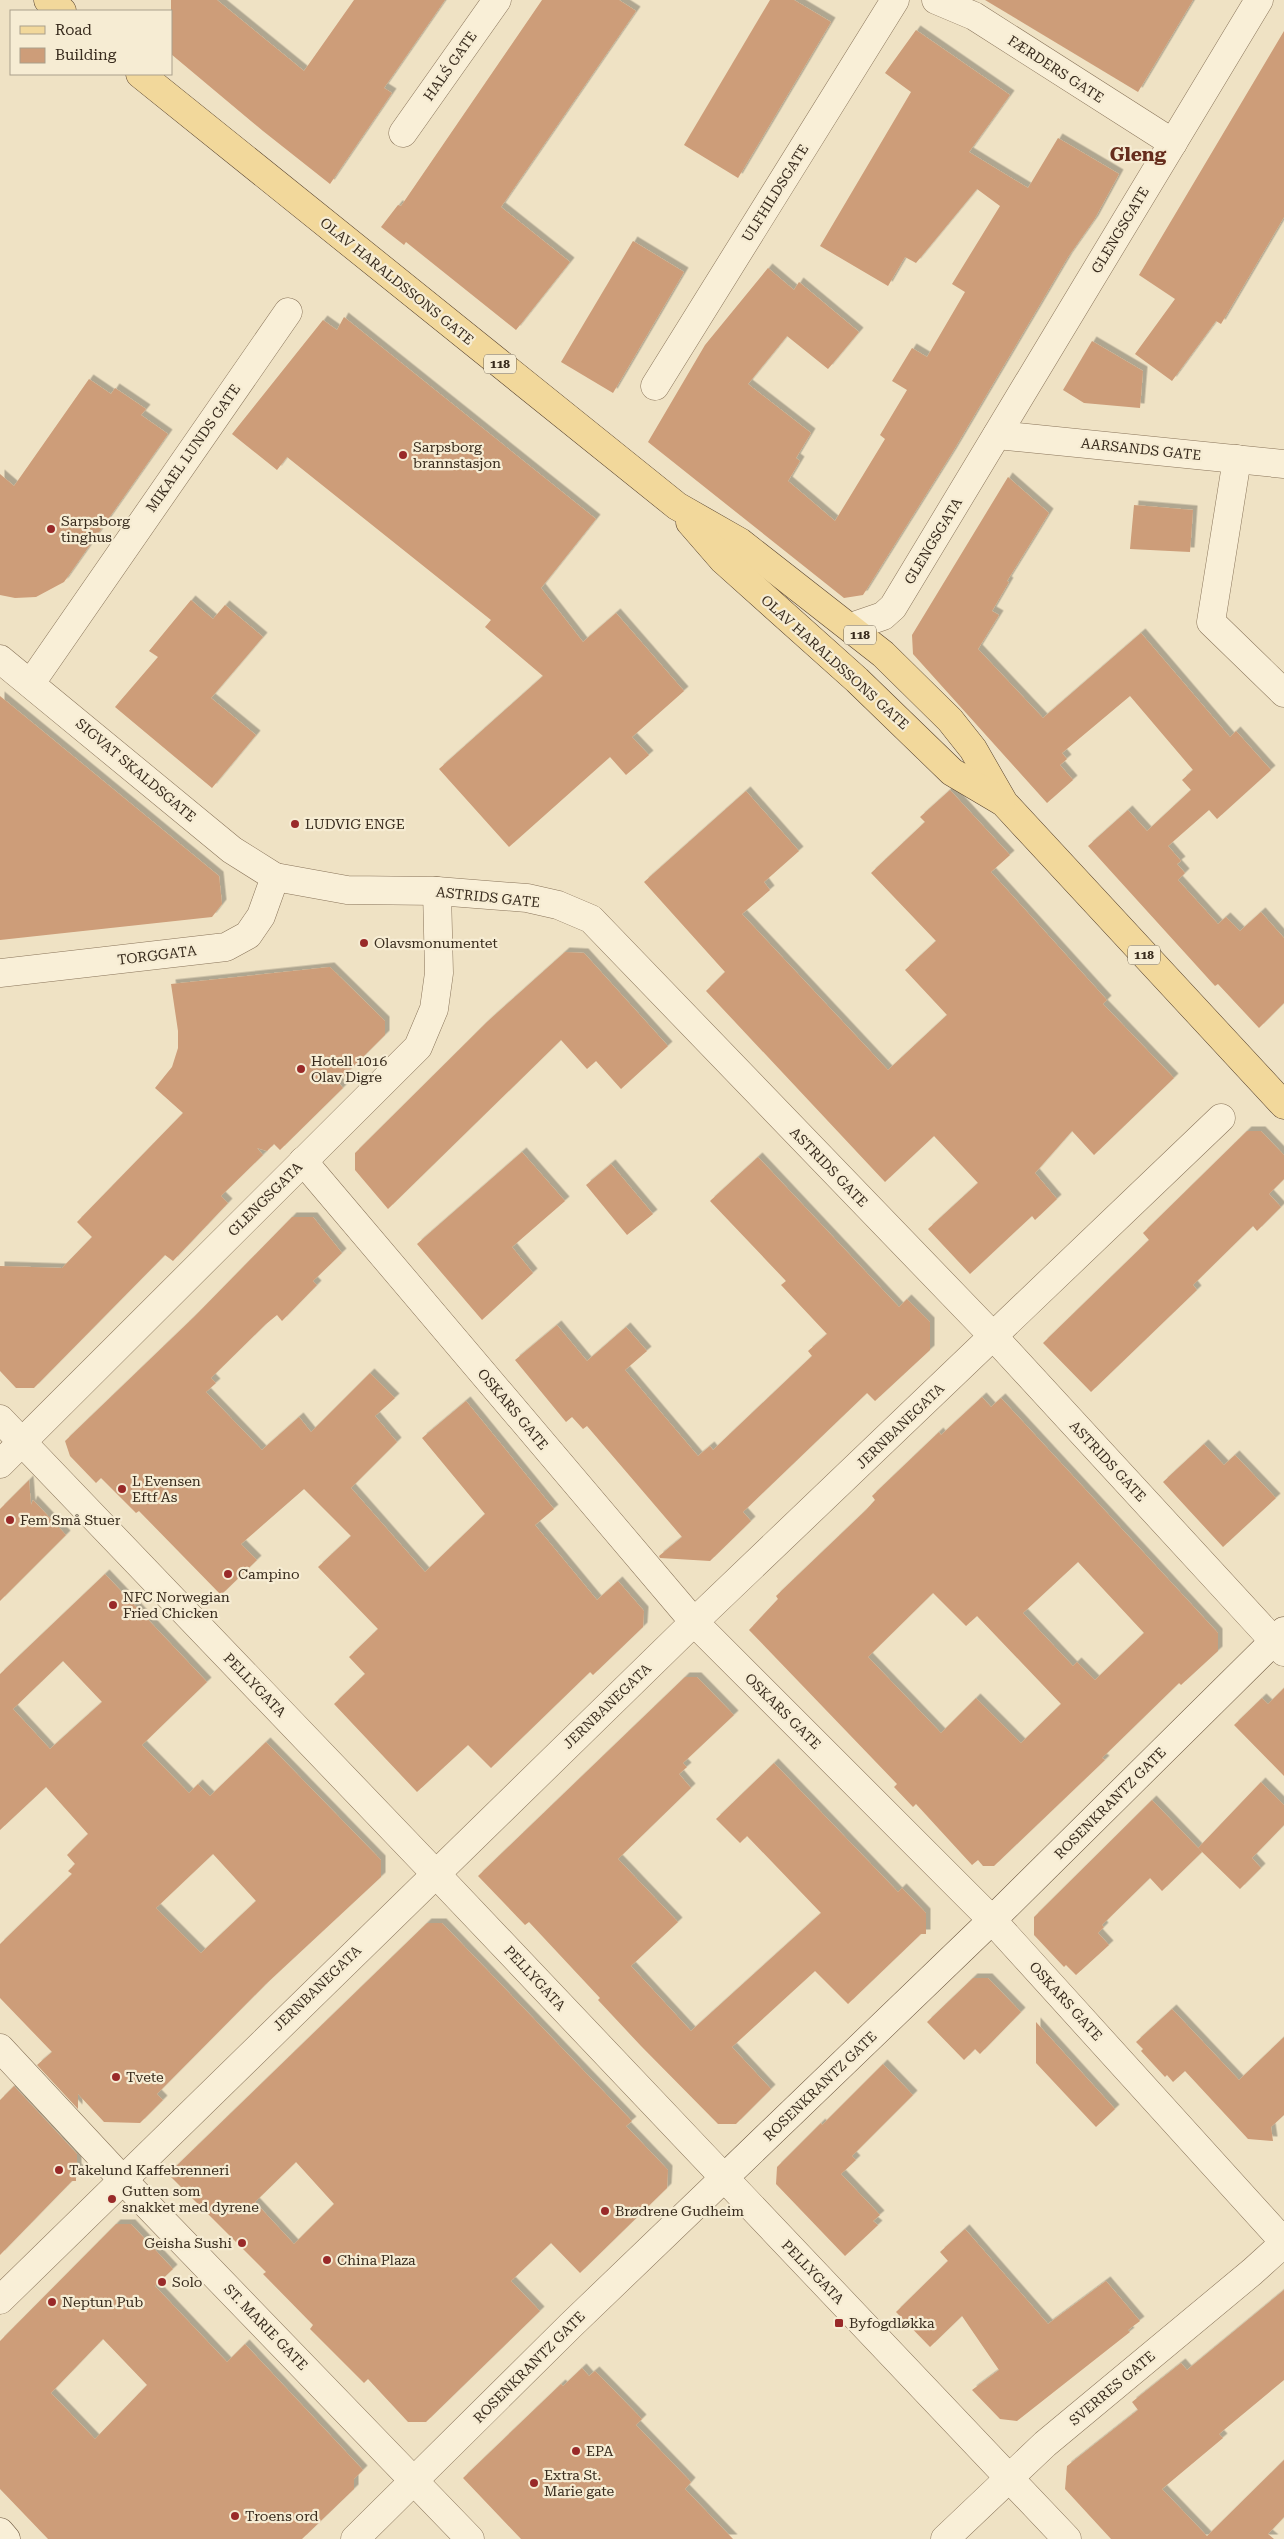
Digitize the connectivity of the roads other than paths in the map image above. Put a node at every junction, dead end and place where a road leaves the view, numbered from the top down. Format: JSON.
{"nodes":[{"id":1,"x":48,"y":0,"type":"edge"},
{"id":2,"x":497,"y":0,"type":"edge"},
{"id":3,"x":895,"y":0,"type":"edge"},
{"id":4,"x":936,"y":0,"type":"edge"},
{"id":5,"x":1259,"y":0,"type":"edge"},
{"id":6,"x":61,"y":10,"type":"edge"},
{"id":7,"x":141,"y":75,"type":"edge"},
{"id":8,"x":404,"y":133,"type":"dead end"},
{"id":9,"x":1173,"y":144,"type":"junction"},
{"id":10,"x":288,"y":312,"type":"dead end"},
{"id":11,"x":655,"y":386,"type":"dead end"},
{"id":12,"x":997,"y":435,"type":"junction"},
{"id":13,"x":1238,"y":460,"type":"junction"},
{"id":14,"x":1284,"y":464,"type":"edge"},
{"id":15,"x":677,"y":506,"type":"junction"},
{"id":16,"x":851,"y":627,"type":"junction"},
{"id":17,"x":0,"y":659,"type":"edge"},
{"id":18,"x":31,"y":683,"type":"junction"},
{"id":19,"x":1284,"y":693,"type":"edge"},
{"id":20,"x":1004,"y":803,"type":"junction"},
{"id":21,"x":275,"y":877,"type":"junction"},
{"id":22,"x":437,"y":892,"type":"junction"},
{"id":23,"x":0,"y":973,"type":"edge"},
{"id":24,"x":1284,"y":1105,"type":"edge"},
{"id":25,"x":1220,"y":1118,"type":"dead end"},
{"id":26,"x":303,"y":1161,"type":"junction"},
{"id":27,"x":994,"y":1337,"type":"junction"},
{"id":28,"x":0,"y":1419,"type":"edge"},
{"id":29,"x":22,"y":1442,"type":"junction"},
{"id":30,"x":0,"y":1464,"type":"edge"},
{"id":31,"x":694,"y":1622,"type":"junction"},
{"id":32,"x":1281,"y":1641,"type":"edge"},
{"id":33,"x":435,"y":1873,"type":"junction"},
{"id":34,"x":992,"y":1920,"type":"junction"},
{"id":35,"x":0,"y":2048,"type":"edge"},
{"id":36,"x":724,"y":2178,"type":"junction"},
{"id":37,"x":122,"y":2179,"type":"junction"},
{"id":38,"x":1284,"y":2242,"type":"edge"},
{"id":39,"x":0,"y":2300,"type":"edge"},
{"id":40,"x":1009,"y":2478,"type":"junction"},
{"id":41,"x":416,"y":2481,"type":"junction"},
{"id":42,"x":0,"y":2532,"type":"edge"},
{"id":43,"x":6,"y":2539,"type":"edge"},
{"id":44,"x":355,"y":2539,"type":"edge"},
{"id":45,"x":470,"y":2539,"type":"edge"},
{"id":46,"x":945,"y":2539,"type":"edge"},
{"id":47,"x":1067,"y":2539,"type":"edge"}],
"edges":[{"from":1,"to":6,"type":"main road"},
{"from":2,"to":8,"type":"street","name":"HALS´ GATE"},
{"from":3,"to":11,"type":"street","name":"ULFHILDSGATE"},
{"from":4,"to":9,"type":"street","name":"FÆRDERS GATE"},
{"from":5,"to":9,"type":"street","name":"GLENGSGATE"},
{"from":7,"to":15,"type":"main road","name":"OLAV HARALDSSONS GATE","number":"118"},
{"from":9,"to":12,"type":"street","name":"GLENGSGATE"},
{"from":10,"to":18,"type":"street","name":"MIKAEL LUNDS GATE"},
{"from":12,"to":13,"type":"street","name":"AARSANDS GATE"},
{"from":12,"to":16,"type":"street","name":"GLENGSGATA"},
{"from":13,"to":14,"type":"street","name":"AARSANDS GATE"},
{"from":13,"to":19,"type":"street"},
{"from":15,"to":16,"type":"main road","name":"OLAV HARALDSSONS GATE","number":"118"},
{"from":15,"to":20,"type":"main road","name":"OLAV HARALDSSONS GATE","number":"118"},
{"from":16,"to":20,"type":"main road","name":"OLAV HARALDSSONS GATE","number":"118"},
{"from":17,"to":18,"type":"street","name":"SIGVAT SKALDSGATE"},
{"from":18,"to":21,"type":"street","name":"SIGVAT SKALDSGATE"},
{"from":20,"to":24,"type":"main road","name":"OLAV HARALDSSONS GATE","number":"118"},
{"from":21,"to":22,"type":"street","name":"ASTRIDS GATE"},
{"from":21,"to":23,"type":"street","name":"TORGGATA"},
{"from":22,"to":26,"type":"street","name":"GLENGSGATA"},
{"from":22,"to":27,"type":"street","name":"ASTRIDS GATE"},
{"from":25,"to":27,"type":"street","name":"JERNBANEGATA"},
{"from":26,"to":29,"type":"street","name":"GLENGSGATA"},
{"from":26,"to":31,"type":"street","name":"OSKARS GATE"},
{"from":27,"to":31,"type":"street","name":"JERNBANEGATA"},
{"from":27,"to":32,"type":"street","name":"ASTRIDS GATE"},
{"from":28,"to":29,"type":"street","name":"PELLYGATA"},
{"from":29,"to":30,"type":"street","name":"GLENGSGATA"},
{"from":29,"to":33,"type":"street","name":"PELLYGATA"},
{"from":31,"to":33,"type":"street","name":"JERNBANEGATA"},
{"from":31,"to":34,"type":"street","name":"OSKARS GATE"},
{"from":32,"to":34,"type":"street","name":"ROSENKRANTZ GATE"},
{"from":33,"to":36,"type":"street","name":"PELLYGATA"},
{"from":33,"to":37,"type":"street","name":"JERNBANEGATA"},
{"from":34,"to":36,"type":"street","name":"ROSENKRANTZ GATE"},
{"from":34,"to":38,"type":"street","name":"OSKARS GATE"},
{"from":35,"to":37,"type":"street","name":"ST. MARIE GATE"},
{"from":36,"to":40,"type":"street","name":"PELLYGATA"},
{"from":36,"to":41,"type":"street","name":"ROSENKRANTZ GATE"},
{"from":37,"to":39,"type":"street","name":"JERNBANEGATA"},
{"from":37,"to":41,"type":"street","name":"ST. MARIE GATE"},
{"from":38,"to":40,"type":"street","name":"SVERRES GATE"},
{"from":40,"to":46,"type":"street","name":"SVERRES GATE"},
{"from":40,"to":47,"type":"street","name":"PELLYGATA"},
{"from":41,"to":44,"type":"street","name":"ROSENKRANTZ GATE"},
{"from":41,"to":45,"type":"street","name":"ST. MARIE GATE"},
{"from":42,"to":43,"type":"street"}]}
